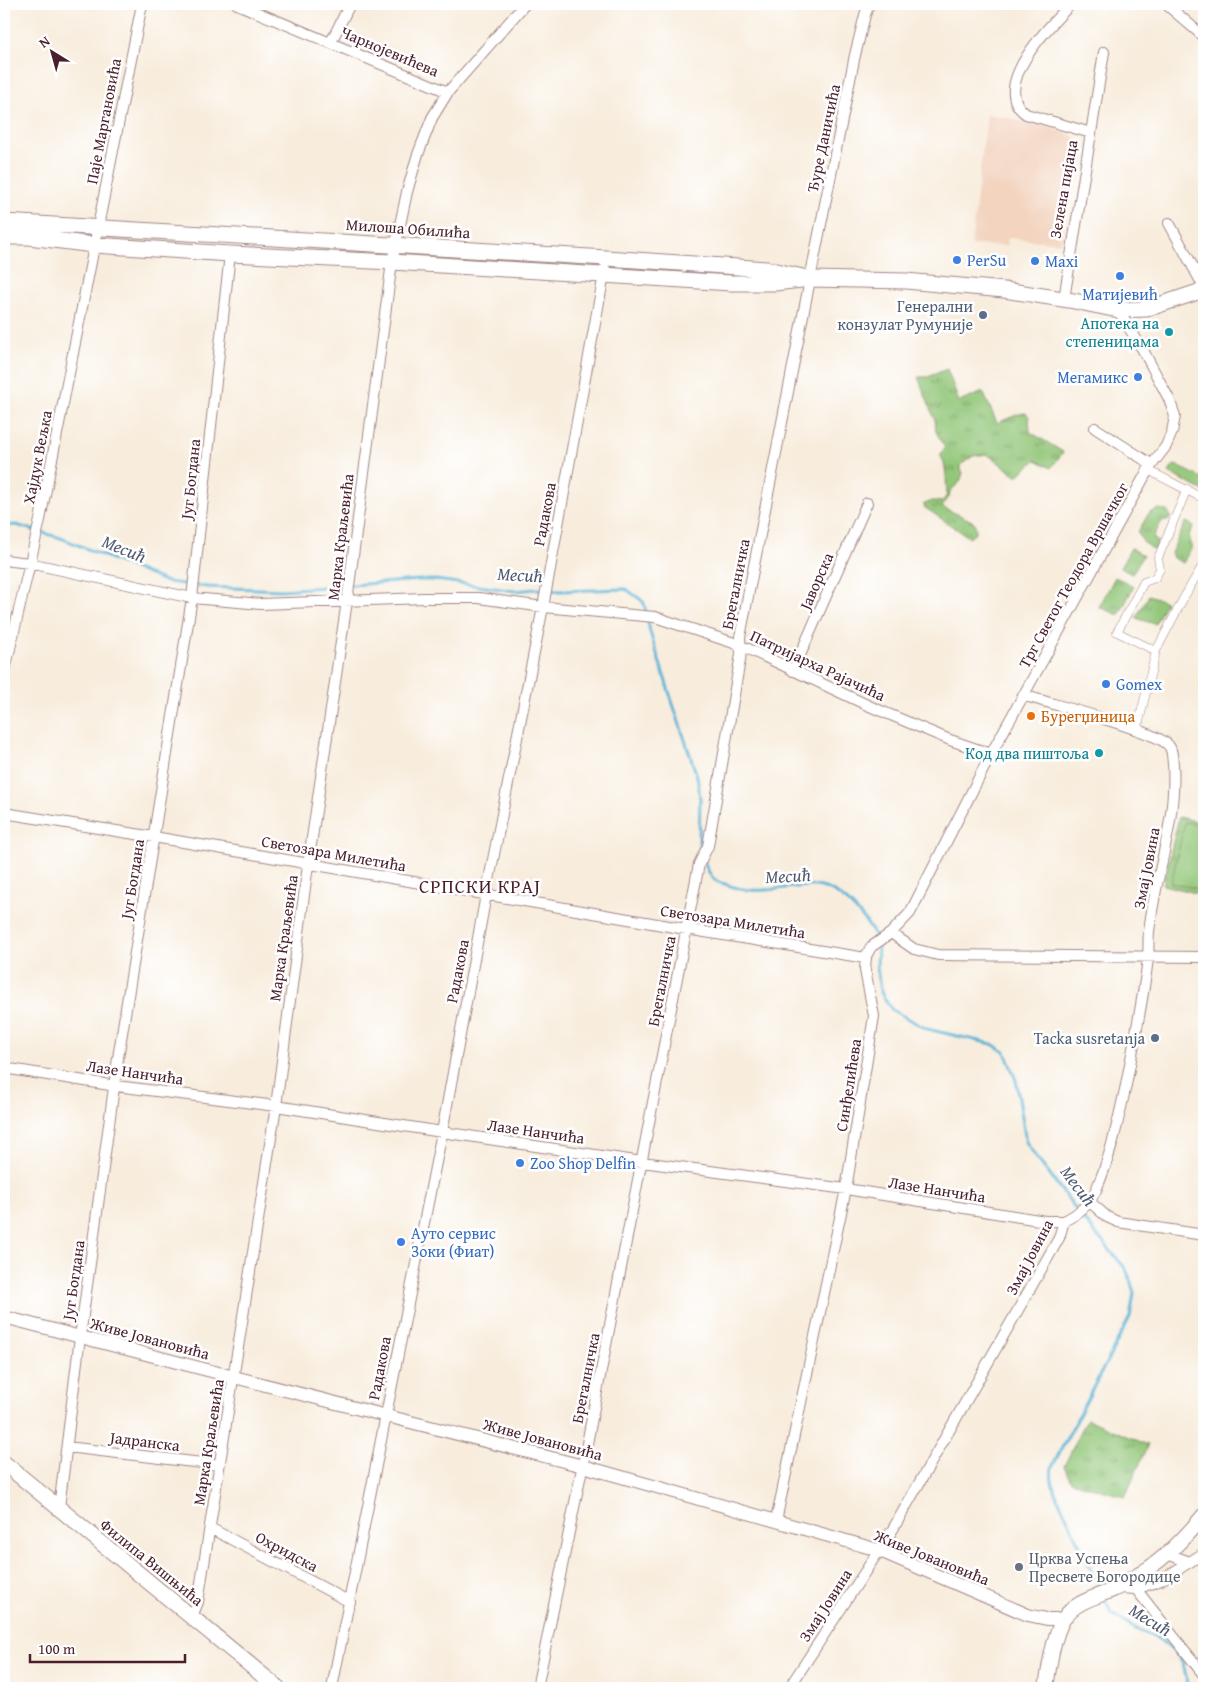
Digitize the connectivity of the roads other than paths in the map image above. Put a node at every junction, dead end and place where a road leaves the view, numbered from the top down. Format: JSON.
{"nodes":[{"id":1,"x":142,"y":4,"type":"edge"},
{"id":2,"x":237,"y":4,"type":"edge"},
{"id":3,"x":350,"y":4,"type":"edge"},
{"id":4,"x":525,"y":4,"type":"edge"},
{"id":5,"x":869,"y":4,"type":"edge"},
{"id":6,"x":1071,"y":4,"type":"edge"},
{"id":7,"x":1166,"y":4,"type":"edge"},
{"id":8,"x":1204,"y":38,"type":"edge"},
{"id":9,"x":331,"y":42,"type":"junction"},
{"id":10,"x":1104,"y":52,"type":"dead end"},
{"id":11,"x":448,"y":92,"type":"junction"},
{"id":12,"x":1091,"y":133,"type":"junction"},
{"id":13,"x":4,"y":222,"type":"edge"},
{"id":14,"x":1169,"y":223,"type":"dead end"},
{"id":15,"x":97,"y":228,"type":"junction"},
{"id":16,"x":4,"y":237,"type":"edge"},
{"id":17,"x":396,"y":244,"type":"junction"},
{"id":18,"x":94,"y":245,"type":"junction"},
{"id":19,"x":230,"y":254,"type":"junction"},
{"id":20,"x":606,"y":258,"type":"junction"},
{"id":21,"x":392,"y":262,"type":"junction"},
{"id":22,"x":604,"y":275,"type":"junction"},
{"id":23,"x":810,"y":279,"type":"junction"},
{"id":24,"x":1204,"y":288,"type":"edge"},
{"id":25,"x":1064,"y":299,"type":"junction"},
{"id":26,"x":1118,"y":310,"type":"junction"},
{"id":27,"x":1095,"y":428,"type":"dead end"},
{"id":28,"x":1150,"y":467,"type":"junction"},
{"id":29,"x":1187,"y":489,"type":"junction"},
{"id":30,"x":1204,"y":499,"type":"edge"},
{"id":31,"x":866,"y":503,"type":"dead end"},
{"id":32,"x":4,"y":560,"type":"edge"},
{"id":33,"x":29,"y":563,"type":"junction"},
{"id":34,"x":1204,"y":564,"type":"edge"},
{"id":35,"x":193,"y":595,"type":"junction"},
{"id":36,"x":544,"y":601,"type":"junction"},
{"id":37,"x":347,"y":602,"type":"junction"},
{"id":38,"x":740,"y":645,"type":"junction"},
{"id":39,"x":1156,"y":651,"type":"junction"},
{"id":40,"x":793,"y":671,"type":"junction"},
{"id":41,"x":4,"y":674,"type":"edge"},
{"id":42,"x":1023,"y":695,"type":"junction"},
{"id":43,"x":1137,"y":730,"type":"junction"},
{"id":44,"x":991,"y":754,"type":"junction"},
{"id":45,"x":4,"y":813,"type":"edge"},
{"id":46,"x":154,"y":837,"type":"junction"},
{"id":47,"x":308,"y":865,"type":"junction"},
{"id":48,"x":486,"y":895,"type":"junction"},
{"id":49,"x":686,"y":929,"type":"junction"},
{"id":50,"x":888,"y":935,"type":"junction"},
{"id":51,"x":1148,"y":957,"type":"junction"},
{"id":52,"x":1204,"y":957,"type":"edge"},
{"id":53,"x":866,"y":958,"type":"junction"},
{"id":54,"x":4,"y":1068,"type":"edge"},
{"id":55,"x":116,"y":1086,"type":"junction"},
{"id":56,"x":276,"y":1106,"type":"junction"},
{"id":57,"x":442,"y":1132,"type":"junction"},
{"id":58,"x":642,"y":1162,"type":"junction"},
{"id":59,"x":846,"y":1189,"type":"junction"},
{"id":60,"x":1087,"y":1205,"type":"junction"},
{"id":61,"x":1068,"y":1219,"type":"junction"},
{"id":62,"x":1204,"y":1235,"type":"edge"},
{"id":63,"x":4,"y":1317,"type":"edge"},
{"id":64,"x":80,"y":1337,"type":"junction"},
{"id":65,"x":234,"y":1378,"type":"junction"},
{"id":66,"x":385,"y":1415,"type":"junction"},
{"id":67,"x":67,"y":1446,"type":"junction"},
{"id":68,"x":4,"y":1463,"type":"edge"},
{"id":69,"x":219,"y":1465,"type":"junction"},
{"id":70,"x":583,"y":1466,"type":"junction"},
{"id":71,"x":59,"y":1508,"type":"junction"},
{"id":72,"x":1204,"y":1515,"type":"edge"},
{"id":73,"x":776,"y":1521,"type":"junction"},
{"id":74,"x":210,"y":1528,"type":"junction"},
{"id":75,"x":878,"y":1550,"type":"junction"},
{"id":76,"x":1204,"y":1553,"type":"edge"},
{"id":77,"x":1167,"y":1554,"type":"junction"},
{"id":78,"x":1190,"y":1562,"type":"junction"},
{"id":79,"x":1113,"y":1589,"type":"junction"},
{"id":80,"x":1136,"y":1589,"type":"junction"},
{"id":81,"x":350,"y":1602,"type":"junction"},
{"id":82,"x":192,"y":1616,"type":"junction"},
{"id":83,"x":1064,"y":1619,"type":"junction"},
{"id":84,"x":1204,"y":1675,"type":"edge"},
{"id":85,"x":278,"y":1688,"type":"edge"},
{"id":86,"x":332,"y":1688,"type":"edge"},
{"id":87,"x":538,"y":1688,"type":"edge"},
{"id":88,"x":789,"y":1688,"type":"edge"},
{"id":89,"x":1046,"y":1688,"type":"edge"}],
"edges":[{"from":1,"to":15,"type":"street","name":"Паје Маргановића"},
{"from":2,"to":9,"type":"street","name":"Чарнојевићева"},
{"from":3,"to":9,"type":"street"},
{"from":4,"to":11,"type":"street","name":"Марка Краљевића"},
{"from":5,"to":23,"type":"street","name":"Ђуре Даничића"},
{"from":6,"to":12,"type":"street","name":"Зелена пијаца"},
{"from":7,"to":8,"type":"street"},
{"from":9,"to":11,"type":"street","name":"Чарнојевићева"},
{"from":10,"to":12,"type":"street"},
{"from":11,"to":17,"type":"street","name":"Марка Краљевића"},
{"from":12,"to":25,"type":"street","name":"Зелена пијаца"},
{"from":13,"to":15,"type":"main road","name":"Милоша Обилића"},
{"from":14,"to":24,"type":"street"},
{"from":15,"to":17,"type":"main road","name":"Милоша Обилића"},
{"from":15,"to":18,"type":"street","name":"Паје Маргановића"},
{"from":16,"to":18,"type":"main road","name":"Милоша Обилића"},
{"from":17,"to":20,"type":"main road","name":"Милоша Обилића"},
{"from":17,"to":21,"type":"street","name":"Марка Краљевића"},
{"from":18,"to":19,"type":"main road","name":"Милоша Обилића"},
{"from":18,"to":33,"type":"street","name":"Хајдук Вељка"},
{"from":19,"to":21,"type":"main road","name":"Милоша Обилића"},
{"from":19,"to":35,"type":"street","name":"Југ Богдана"},
{"from":20,"to":22,"type":"street","name":"Радакова"},
{"from":20,"to":23,"type":"main road","name":"Милоша Обилића"},
{"from":21,"to":22,"type":"main road","name":"Милоша Обилића"},
{"from":21,"to":37,"type":"street","name":"Марка Краљевића"},
{"from":22,"to":23,"type":"main road","name":"Милоша Обилића"},
{"from":22,"to":36,"type":"street","name":"Радакова"},
{"from":23,"to":25,"type":"main road","name":"Милоша Обилића"},
{"from":23,"to":38,"type":"street","name":"Брегалничка"},
{"from":24,"to":26,"type":"main road"},
{"from":25,"to":26,"type":"main road"},
{"from":26,"to":28,"type":"street","name":"Трг Светог Теодора Вршачког"},
{"from":27,"to":28,"type":"street"},
{"from":28,"to":29,"type":"street"},
{"from":28,"to":42,"type":"street","name":"Трг Светог Теодора Вршачког"},
{"from":29,"to":30,"type":"street"},
{"from":29,"to":39,"type":"street"},
{"from":31,"to":40,"type":"street","name":"Јаворска"},
{"from":32,"to":33,"type":"street","name":"Патријарха Рајачића"},
{"from":33,"to":35,"type":"street","name":"Патријарха Рајачића"},
{"from":33,"to":41,"type":"street","name":"Хајдук Вељка"},
{"from":34,"to":39,"type":"street"},
{"from":35,"to":37,"type":"street","name":"Патријарха Рајачића"},
{"from":35,"to":46,"type":"street","name":"Југ Богдана"},
{"from":36,"to":37,"type":"street","name":"Патријарха Рајачића"},
{"from":36,"to":38,"type":"street","name":"Патријарха Рајачића"},
{"from":36,"to":48,"type":"street","name":"Радакова"},
{"from":37,"to":47,"type":"street","name":"Марка Краљевића"},
{"from":38,"to":40,"type":"street","name":"Патријарха Рајачића"},
{"from":38,"to":49,"type":"street","name":"Брегалничка"},
{"from":39,"to":43,"type":"street"},
{"from":40,"to":44,"type":"street","name":"Патријарха Рајачића"},
{"from":42,"to":43,"type":"street"},
{"from":42,"to":44,"type":"street","name":"Синђелићева"},
{"from":43,"to":51,"type":"street","name":"Змај Јовина"},
{"from":44,"to":50,"type":"street","name":"Синђелићева"},
{"from":45,"to":46,"type":"street","name":"Светозара Милетића"},
{"from":46,"to":47,"type":"street","name":"Светозара Милетића"},
{"from":46,"to":55,"type":"street","name":"Југ Богдана"},
{"from":47,"to":48,"type":"street","name":"Светозара Милетића"},
{"from":47,"to":56,"type":"street","name":"Марка Краљевића"},
{"from":48,"to":49,"type":"street","name":"Светозара Милетића"},
{"from":48,"to":57,"type":"street","name":"Радакова"},
{"from":49,"to":53,"type":"street","name":"Светозара Милетића"},
{"from":49,"to":58,"type":"street","name":"Брегалничка"},
{"from":50,"to":51,"type":"street"},
{"from":50,"to":53,"type":"street","name":"Синђелићева"},
{"from":51,"to":52,"type":"street"},
{"from":51,"to":60,"type":"street","name":"Змај Јовина"},
{"from":53,"to":59,"type":"street","name":"Синђелићева"},
{"from":54,"to":55,"type":"street","name":"Лазе Нанчића"},
{"from":55,"to":56,"type":"street","name":"Лазе Нанчића"},
{"from":55,"to":64,"type":"street","name":"Југ Богдана"},
{"from":56,"to":57,"type":"street","name":"Лазе Нанчића"},
{"from":56,"to":65,"type":"street","name":"Марка Краљевића"},
{"from":57,"to":58,"type":"street","name":"Лазе Нанчића"},
{"from":57,"to":66,"type":"street","name":"Радакова"},
{"from":58,"to":59,"type":"street","name":"Лазе Нанчића"},
{"from":58,"to":70,"type":"street","name":"Брегалничка"},
{"from":59,"to":61,"type":"street","name":"Лазе Нанчића"},
{"from":59,"to":73,"type":"street","name":"Синђелићева"},
{"from":60,"to":61,"type":"street","name":"Змај Јовина"},
{"from":60,"to":62,"type":"street"},
{"from":61,"to":75,"type":"street","name":"Змај Јовина"},
{"from":63,"to":64,"type":"street","name":"Живе Јовановића"},
{"from":64,"to":65,"type":"street","name":"Живе Јовановића"},
{"from":64,"to":67,"type":"street","name":"Југ Богдана"},
{"from":65,"to":66,"type":"street","name":"Живе Јовановића"},
{"from":65,"to":69,"type":"street","name":"Марка Краљевића"},
{"from":66,"to":70,"type":"street","name":"Живе Јовановића"},
{"from":66,"to":81,"type":"street","name":"Радакова"},
{"from":67,"to":69,"type":"street","name":"Јадранска"},
{"from":67,"to":71,"type":"street","name":"Југ Богдана"},
{"from":68,"to":71,"type":"main road","name":"Филипа Вишњића"},
{"from":69,"to":74,"type":"street","name":"Марка Краљевића"},
{"from":70,"to":73,"type":"street","name":"Живе Јовановића"},
{"from":70,"to":87,"type":"street","name":"Брегалничка"},
{"from":71,"to":82,"type":"main road","name":"Филипа Вишњића"},
{"from":72,"to":77,"type":"main road"},
{"from":73,"to":75,"type":"street","name":"Живе Јовановића"},
{"from":74,"to":81,"type":"street","name":"Охридска"},
{"from":74,"to":82,"type":"street","name":"Марка Краљевића"},
{"from":75,"to":83,"type":"street","name":"Живе Јовановића"},
{"from":75,"to":88,"type":"street","name":"Змај Јовина"},
{"from":76,"to":78,"type":"street"},
{"from":77,"to":78,"type":"street"},
{"from":77,"to":79,"type":"main road"},
{"from":78,"to":80,"type":"street"},
{"from":79,"to":80,"type":"street"},
{"from":79,"to":83,"type":"main road"},
{"from":80,"to":84,"type":"street"},
{"from":81,"to":86,"type":"street","name":"Радакова"},
{"from":82,"to":85,"type":"main road","name":"Филипа Вишњића"},
{"from":83,"to":89,"type":"main road"}]}
